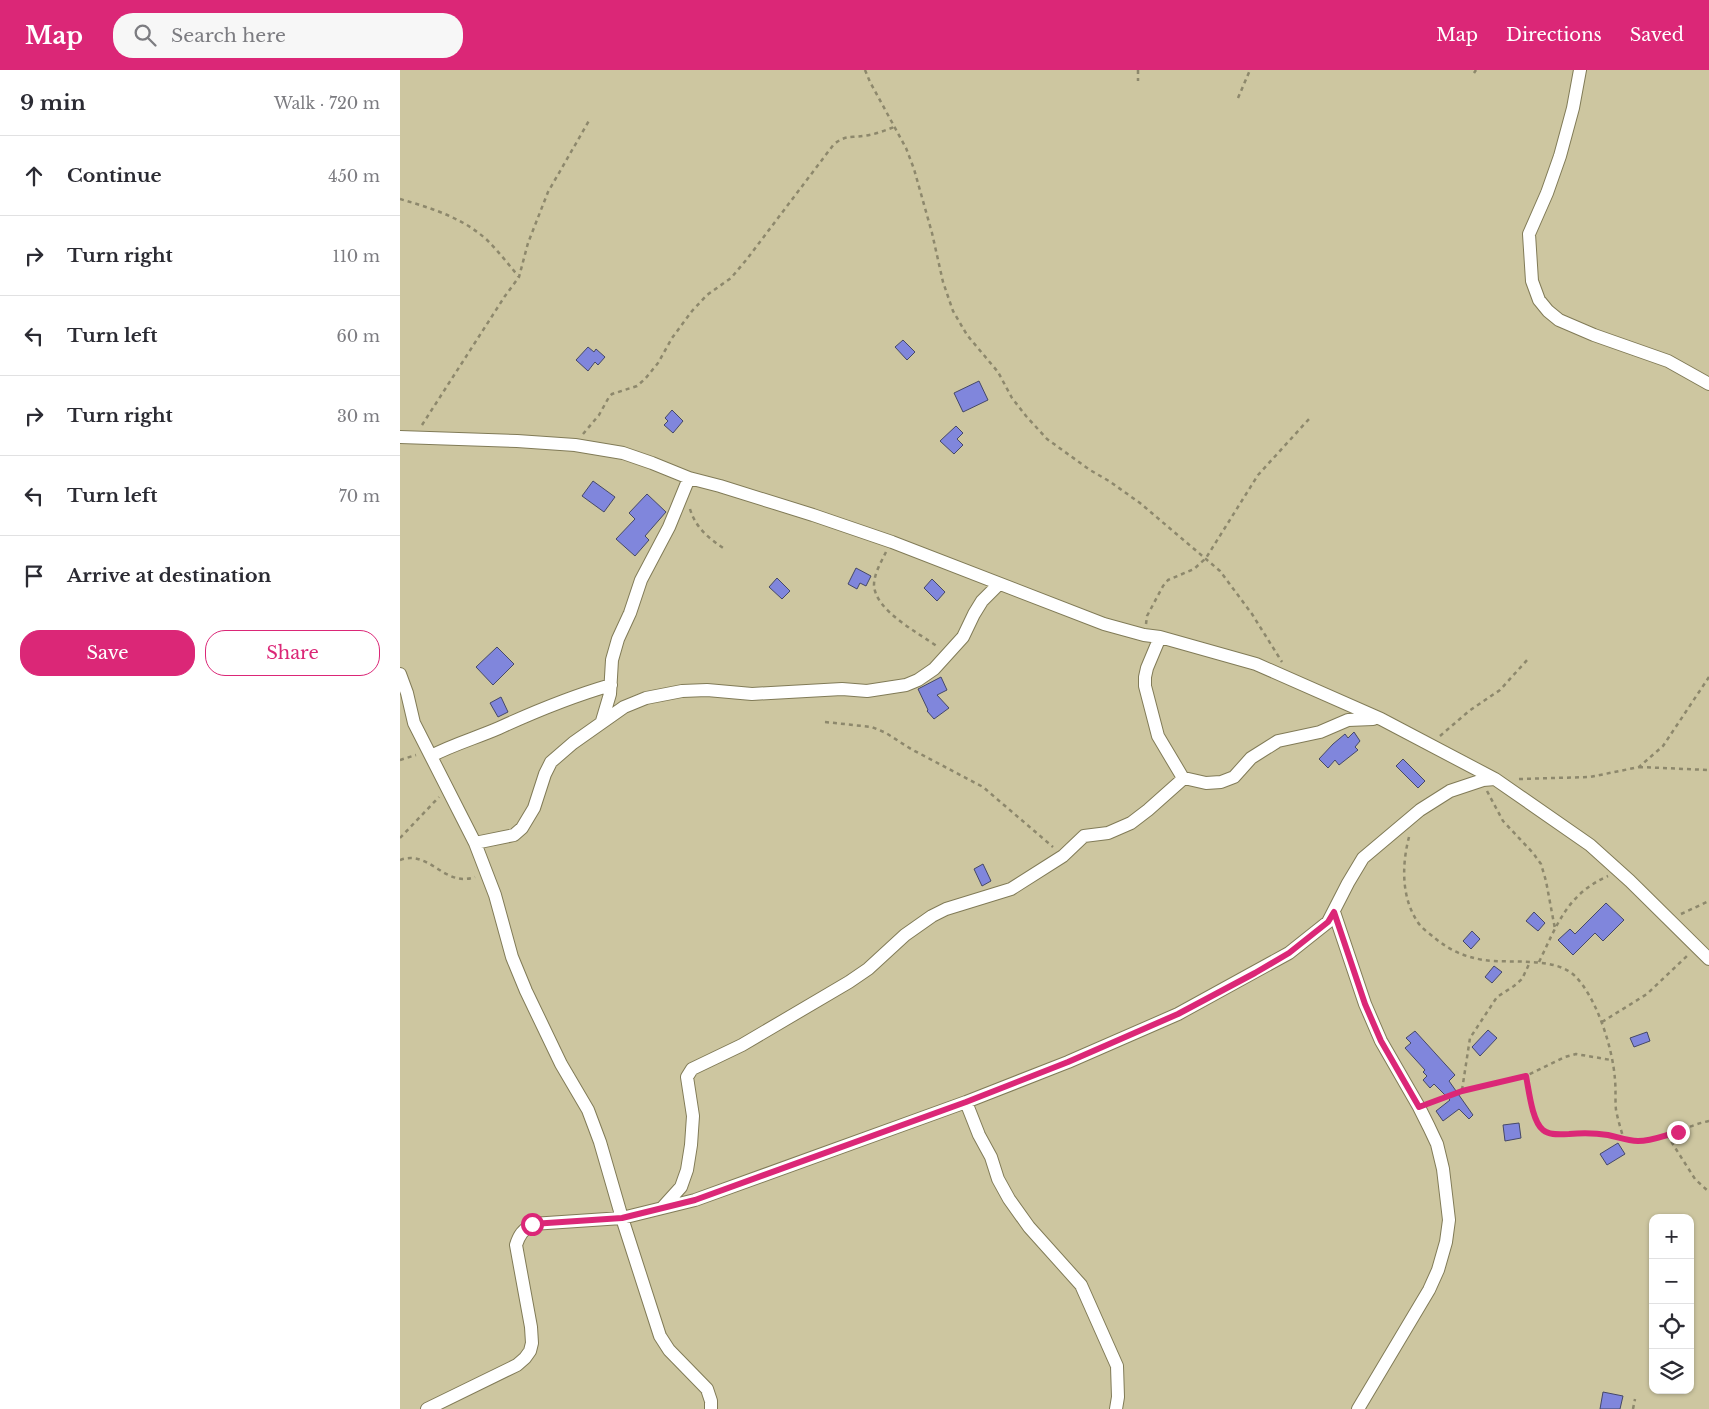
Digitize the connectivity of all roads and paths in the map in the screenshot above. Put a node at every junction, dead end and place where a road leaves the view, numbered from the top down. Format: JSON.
{"nodes":[{"id":1,"x":865,"y":70,"type":"edge"},
{"id":2,"x":1138,"y":70,"type":"edge"},
{"id":3,"x":1250,"y":70,"type":"edge"},
{"id":4,"x":1580,"y":70,"type":"edge"},
{"id":5,"x":1138,"y":81,"type":"dead end"},
{"id":6,"x":1238,"y":98,"type":"dead end"},
{"id":7,"x":590,"y":119,"type":"dead end"},
{"id":8,"x":894,"y":127,"type":"junction"},
{"id":9,"x":400,"y":199,"type":"edge"},
{"id":10,"x":519,"y":278,"type":"junction"},
{"id":11,"x":1709,"y":384,"type":"edge"},
{"id":12,"x":1309,"y":419,"type":"dead end"},
{"id":13,"x":414,"y":436,"type":"junction"},
{"id":14,"x":400,"y":437,"type":"edge"},
{"id":15,"x":575,"y":445,"type":"junction"},
{"id":16,"x":688,"y":478,"type":"junction"},
{"id":17,"x":690,"y":505,"type":"dead end"},
{"id":18,"x":892,"y":542,"type":"junction"},
{"id":19,"x":726,"y":550,"type":"dead end"},
{"id":20,"x":1206,"y":558,"type":"junction"},
{"id":21,"x":999,"y":584,"type":"junction"},
{"id":22,"x":1144,"y":635,"type":"junction"},
{"id":23,"x":1160,"y":637,"type":"junction"},
{"id":24,"x":947,"y":654,"type":"junction"},
{"id":25,"x":1528,"y":659,"type":"dead end"},
{"id":26,"x":400,"y":674,"type":"edge"},
{"id":27,"x":1709,"y":678,"type":"edge"},
{"id":28,"x":1295,"y":681,"type":"junction"},
{"id":29,"x":611,"y":685,"type":"junction"},
{"id":30,"x":1381,"y":719,"type":"junction"},
{"id":31,"x":602,"y":721,"type":"junction"},
{"id":32,"x":825,"y":722,"type":"dead end"},
{"id":33,"x":1429,"y":745,"type":"junction"},
{"id":34,"x":430,"y":753,"type":"junction"},
{"id":35,"x":400,"y":760,"type":"edge"},
{"id":36,"x":1639,"y":767,"type":"junction"},
{"id":37,"x":1709,"y":770,"type":"edge"},
{"id":38,"x":1183,"y":778,"type":"junction"},
{"id":39,"x":1489,"y":780,"type":"junction"},
{"id":40,"x":448,"y":786,"type":"junction"},
{"id":41,"x":1420,"y":810,"type":"junction"},
{"id":42,"x":400,"y":838,"type":"edge"},
{"id":43,"x":475,"y":843,"type":"junction"},
{"id":44,"x":1063,"y":856,"type":"junction"},
{"id":45,"x":400,"y":860,"type":"edge"},
{"id":46,"x":486,"y":871,"type":"junction"},
{"id":47,"x":1621,"y":873,"type":"junction"},
{"id":48,"x":1709,"y":901,"type":"edge"},
{"id":49,"x":1334,"y":912,"type":"junction"},
{"id":50,"x":1668,"y":919,"type":"junction"},
{"id":51,"x":1555,"y":929,"type":"junction"},
{"id":52,"x":1698,"y":948,"type":"junction"},
{"id":53,"x":1709,"y":959,"type":"edge"},
{"id":54,"x":1530,"y":962,"type":"junction"},
{"id":55,"x":1539,"y":962,"type":"junction"},
{"id":56,"x":1602,"y":1022,"type":"junction"},
{"id":57,"x":1612,"y":1060,"type":"junction"},
{"id":58,"x":1526,"y":1076,"type":"junction"},
{"id":59,"x":1462,"y":1091,"type":"junction"},
{"id":60,"x":966,"y":1102,"type":"junction"},
{"id":61,"x":1419,"y":1107,"type":"junction"},
{"id":62,"x":1709,"y":1121,"type":"edge"},
{"id":63,"x":1667,"y":1135,"type":"junction"},
{"id":64,"x":1624,"y":1140,"type":"junction"},
{"id":65,"x":681,"y":1187,"type":"junction"},
{"id":66,"x":1709,"y":1192,"type":"edge"},
{"id":67,"x":695,"y":1200,"type":"junction"},
{"id":68,"x":662,"y":1209,"type":"junction"},
{"id":69,"x":622,"y":1218,"type":"junction"},
{"id":70,"x":1635,"y":1399,"type":"dead end"},
{"id":71,"x":427,"y":1409,"type":"edge"},
{"id":72,"x":711,"y":1409,"type":"edge"},
{"id":73,"x":1116,"y":1409,"type":"edge"},
{"id":74,"x":1358,"y":1409,"type":"edge"},
{"id":75,"x":1632,"y":1409,"type":"edge"}],
"edges":[{"from":1,"to":8,"type":"path"},
{"from":2,"to":5,"type":"path"},
{"from":3,"to":6,"type":"path"},
{"from":4,"to":11,"type":"street"},
{"from":7,"to":10,"type":"path"},
{"from":8,"to":15,"type":"path"},
{"from":8,"to":20,"type":"path"},
{"from":9,"to":10,"type":"path"},
{"from":10,"to":13,"type":"path"},
{"from":12,"to":20,"type":"path"},
{"from":13,"to":14,"type":"street"},
{"from":13,"to":15,"type":"street"},
{"from":15,"to":16,"type":"street"},
{"from":16,"to":18,"type":"street"},
{"from":16,"to":29,"type":"street"},
{"from":17,"to":19,"type":"path"},
{"from":18,"to":21,"type":"street"},
{"from":18,"to":24,"type":"path"},
{"from":20,"to":22,"type":"path"},
{"from":20,"to":28,"type":"path"},
{"from":21,"to":22,"type":"street"},
{"from":21,"to":24,"type":"street"},
{"from":22,"to":23,"type":"street"},
{"from":23,"to":28,"type":"street"},
{"from":23,"to":38,"type":"street"},
{"from":24,"to":31,"type":"street"},
{"from":25,"to":33,"type":"path"},
{"from":26,"to":34,"type":"street"},
{"from":27,"to":36,"type":"path"},
{"from":28,"to":30,"type":"street"},
{"from":29,"to":31,"type":"street"},
{"from":29,"to":34,"type":"street"},
{"from":30,"to":33,"type":"street"},
{"from":30,"to":38,"type":"street"},
{"from":31,"to":43,"type":"street"},
{"from":32,"to":44,"type":"path"},
{"from":33,"to":39,"type":"street"},
{"from":34,"to":35,"type":"path"},
{"from":34,"to":40,"type":"street"},
{"from":36,"to":37,"type":"path"},
{"from":36,"to":39,"type":"path"},
{"from":38,"to":44,"type":"street"},
{"from":39,"to":41,"type":"street"},
{"from":39,"to":47,"type":"street"},
{"from":39,"to":51,"type":"path"},
{"from":40,"to":42,"type":"path"},
{"from":40,"to":43,"type":"street"},
{"from":41,"to":49,"type":"street"},
{"from":41,"to":54,"type":"path"},
{"from":43,"to":46,"type":"street"},
{"from":44,"to":65,"type":"street"},
{"from":45,"to":46,"type":"path"},
{"from":46,"to":69,"type":"street"},
{"from":47,"to":50,"type":"street"},
{"from":47,"to":51,"type":"path"},
{"from":48,"to":50,"type":"path"},
{"from":49,"to":60,"type":"street"},
{"from":49,"to":61,"type":"street"},
{"from":50,"to":52,"type":"street"},
{"from":51,"to":55,"type":"path"},
{"from":52,"to":53,"type":"street"},
{"from":52,"to":56,"type":"path"},
{"from":54,"to":55,"type":"path"},
{"from":54,"to":59,"type":"path"},
{"from":55,"to":56,"type":"path"},
{"from":56,"to":57,"type":"path"},
{"from":57,"to":58,"type":"path"},
{"from":57,"to":64,"type":"path"},
{"from":58,"to":59,"type":"path"},
{"from":58,"to":64,"type":"path"},
{"from":59,"to":61,"type":"path"},
{"from":60,"to":67,"type":"street"},
{"from":60,"to":73,"type":"street"},
{"from":61,"to":74,"type":"street"},
{"from":62,"to":63,"type":"path"},
{"from":63,"to":64,"type":"path"},
{"from":63,"to":66,"type":"path"},
{"from":65,"to":67,"type":"street"},
{"from":65,"to":68,"type":"street"},
{"from":67,"to":68,"type":"street"},
{"from":68,"to":69,"type":"street"},
{"from":69,"to":71,"type":"street"},
{"from":69,"to":72,"type":"street"},
{"from":70,"to":75,"type":"path"}]}
